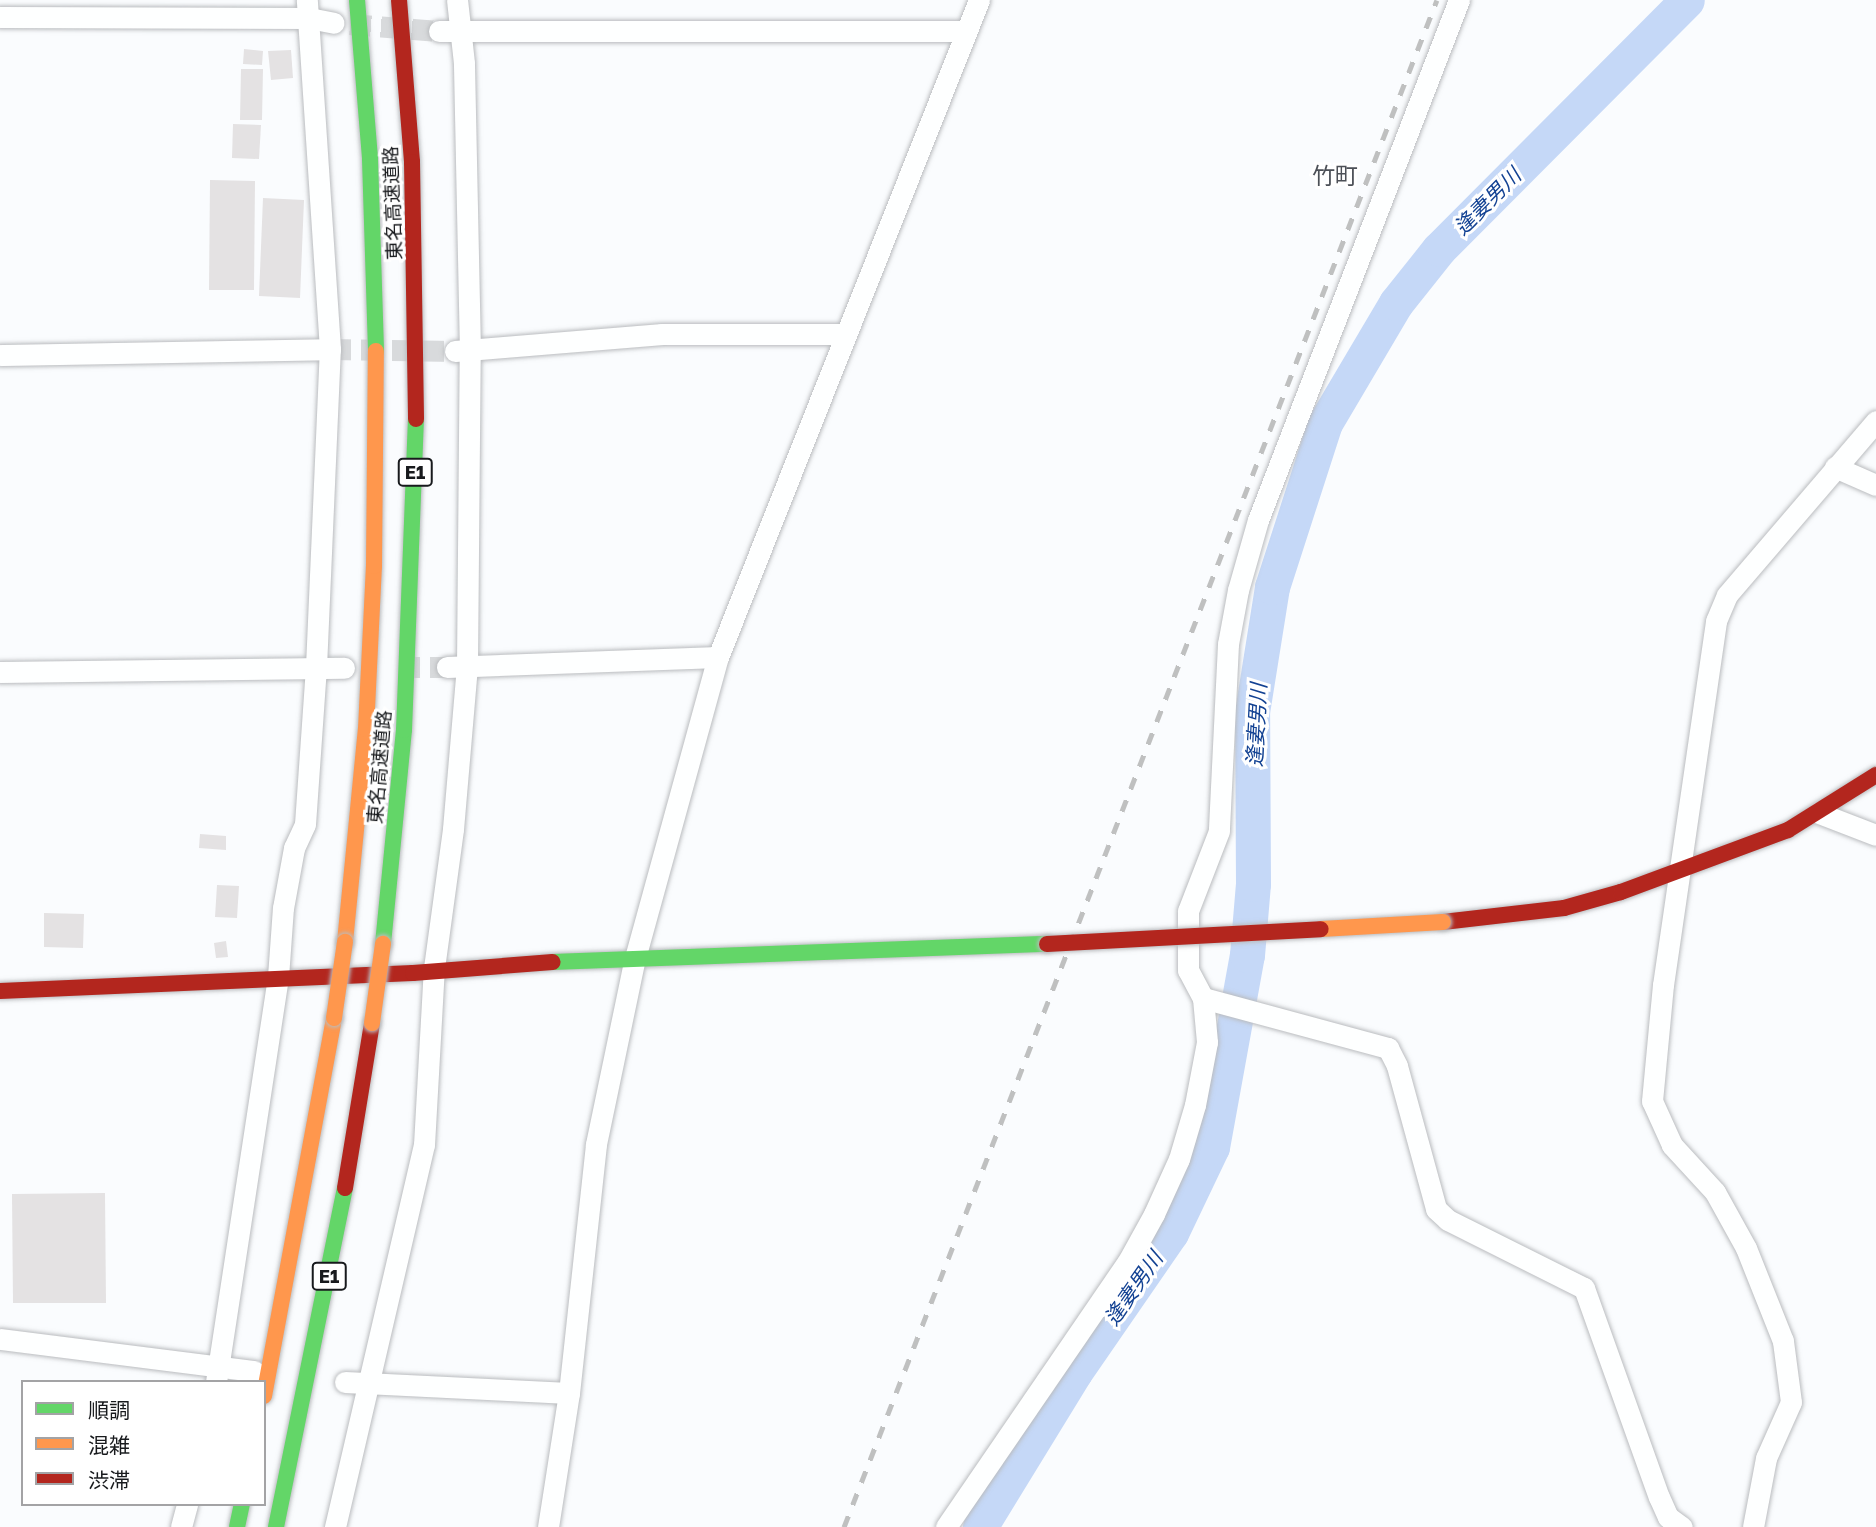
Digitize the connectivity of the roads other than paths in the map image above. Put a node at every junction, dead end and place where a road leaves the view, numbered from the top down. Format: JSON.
{"nodes":[{"id":1,"x":356,"y":0,"type":"edge"},
{"id":2,"x":399,"y":0,"type":"edge"},
{"id":3,"x":457,"y":0,"type":"edge"},
{"id":4,"x":979,"y":0,"type":"edge"},
{"id":5,"x":1459,"y":0,"type":"edge"},
{"id":6,"x":308,"y":9,"type":"edge"},
{"id":7,"x":0,"y":17,"type":"edge"},
{"id":8,"x":334,"y":23,"type":"tunnel mouth"},
{"id":9,"x":439,"y":31,"type":"tunnel mouth"},
{"id":10,"x":966,"y":31,"type":"junction"},
{"id":11,"x":461,"y":32,"type":"junction"},
{"id":12,"x":845,"y":334,"type":"junction"},
{"id":13,"x":330,"y":349,"type":"junction"},
{"id":14,"x":463,"y":351,"type":"junction"},
{"id":15,"x":0,"y":355,"type":"edge"},
{"id":16,"x":1876,"y":421,"type":"edge"},
{"id":17,"x":1835,"y":467,"type":"junction"},
{"id":18,"x":1876,"y":485,"type":"edge"},
{"id":19,"x":718,"y":657,"type":"junction"},
{"id":20,"x":457,"y":666,"type":"junction"},
{"id":21,"x":316,"y":667,"type":"junction"},
{"id":22,"x":344,"y":668,"type":"dead end"},
{"id":23,"x":0,"y":672,"type":"edge"},
{"id":24,"x":1876,"y":775,"type":"edge"},
{"id":25,"x":1819,"y":813,"type":"junction"},
{"id":26,"x":1876,"y":835,"type":"edge"},
{"id":27,"x":1677,"y":872,"type":"junction"},
{"id":28,"x":635,"y":958,"type":"junction"},
{"id":29,"x":433,"y":968,"type":"junction"},
{"id":30,"x":278,"y":977,"type":"junction"},
{"id":31,"x":0,"y":991,"type":"edge"},
{"id":32,"x":1203,"y":998,"type":"junction"},
{"id":33,"x":0,"y":1339,"type":"edge"},
{"id":34,"x":254,"y":1370,"type":"dead end"},
{"id":35,"x":219,"y":1373,"type":"edge"},
{"id":36,"x":345,"y":1382,"type":"dead end"},
{"id":37,"x":368,"y":1384,"type":"junction"},
{"id":38,"x":266,"y":1385,"type":"edge"},
{"id":39,"x":569,"y":1393,"type":"junction"},
{"id":40,"x":186,"y":1506,"type":"edge"},
{"id":41,"x":242,"y":1506,"type":"edge"},
{"id":42,"x":181,"y":1527,"type":"edge"},
{"id":43,"x":237,"y":1527,"type":"edge"},
{"id":44,"x":276,"y":1527,"type":"edge"},
{"id":45,"x":335,"y":1527,"type":"edge"},
{"id":46,"x":548,"y":1527,"type":"edge"},
{"id":47,"x":946,"y":1527,"type":"edge"},
{"id":48,"x":1682,"y":1527,"type":"edge"},
{"id":49,"x":1753,"y":1527,"type":"edge"}],
"edges":[{"from":1,"to":38,"type":"main road","name":"東名高速道路","number":"E1","bridge":true},
{"from":2,"to":44,"type":"main road","name":"東名高速道路","number":"E1","bridge":true},
{"from":3,"to":11,"type":"street"},
{"from":4,"to":10,"type":"street"},
{"from":5,"to":32,"type":"street"},
{"from":6,"to":7,"type":"street"},
{"from":6,"to":8,"type":"street"},
{"from":6,"to":13,"type":"street"},
{"from":9,"to":11,"type":"street"},
{"from":10,"to":11,"type":"street"},
{"from":10,"to":12,"type":"street"},
{"from":11,"to":14,"type":"street"},
{"from":12,"to":14,"type":"street"},
{"from":12,"to":19,"type":"street"},
{"from":13,"to":15,"type":"street"},
{"from":13,"to":21,"type":"street"},
{"from":14,"to":20,"type":"street"},
{"from":16,"to":17,"type":"street"},
{"from":17,"to":18,"type":"street"},
{"from":17,"to":27,"type":"street"},
{"from":19,"to":20,"type":"street"},
{"from":19,"to":28,"type":"street"},
{"from":20,"to":29,"type":"street"},
{"from":21,"to":22,"type":"street"},
{"from":21,"to":23,"type":"street"},
{"from":21,"to":30,"type":"street"},
{"from":24,"to":25,"type":"main road"},
{"from":25,"to":26,"type":"street"},
{"from":25,"to":27,"type":"main road"},
{"from":27,"to":28,"type":"main road","bridge":true},
{"from":27,"to":49,"type":"street"},
{"from":28,"to":29,"type":"main road"},
{"from":28,"to":39,"type":"street"},
{"from":29,"to":30,"type":"main road"},
{"from":29,"to":37,"type":"street"},
{"from":30,"to":31,"type":"main road"},
{"from":30,"to":35,"type":"street"},
{"from":32,"to":47,"type":"street"},
{"from":32,"to":48,"type":"street"},
{"from":33,"to":35,"type":"street"},
{"from":34,"to":35,"type":"street"},
{"from":36,"to":37,"type":"street"},
{"from":37,"to":39,"type":"street"},
{"from":37,"to":45,"type":"street"},
{"from":39,"to":46,"type":"street"},
{"from":40,"to":42,"type":"street"},
{"from":41,"to":43,"type":"main road"}]}
